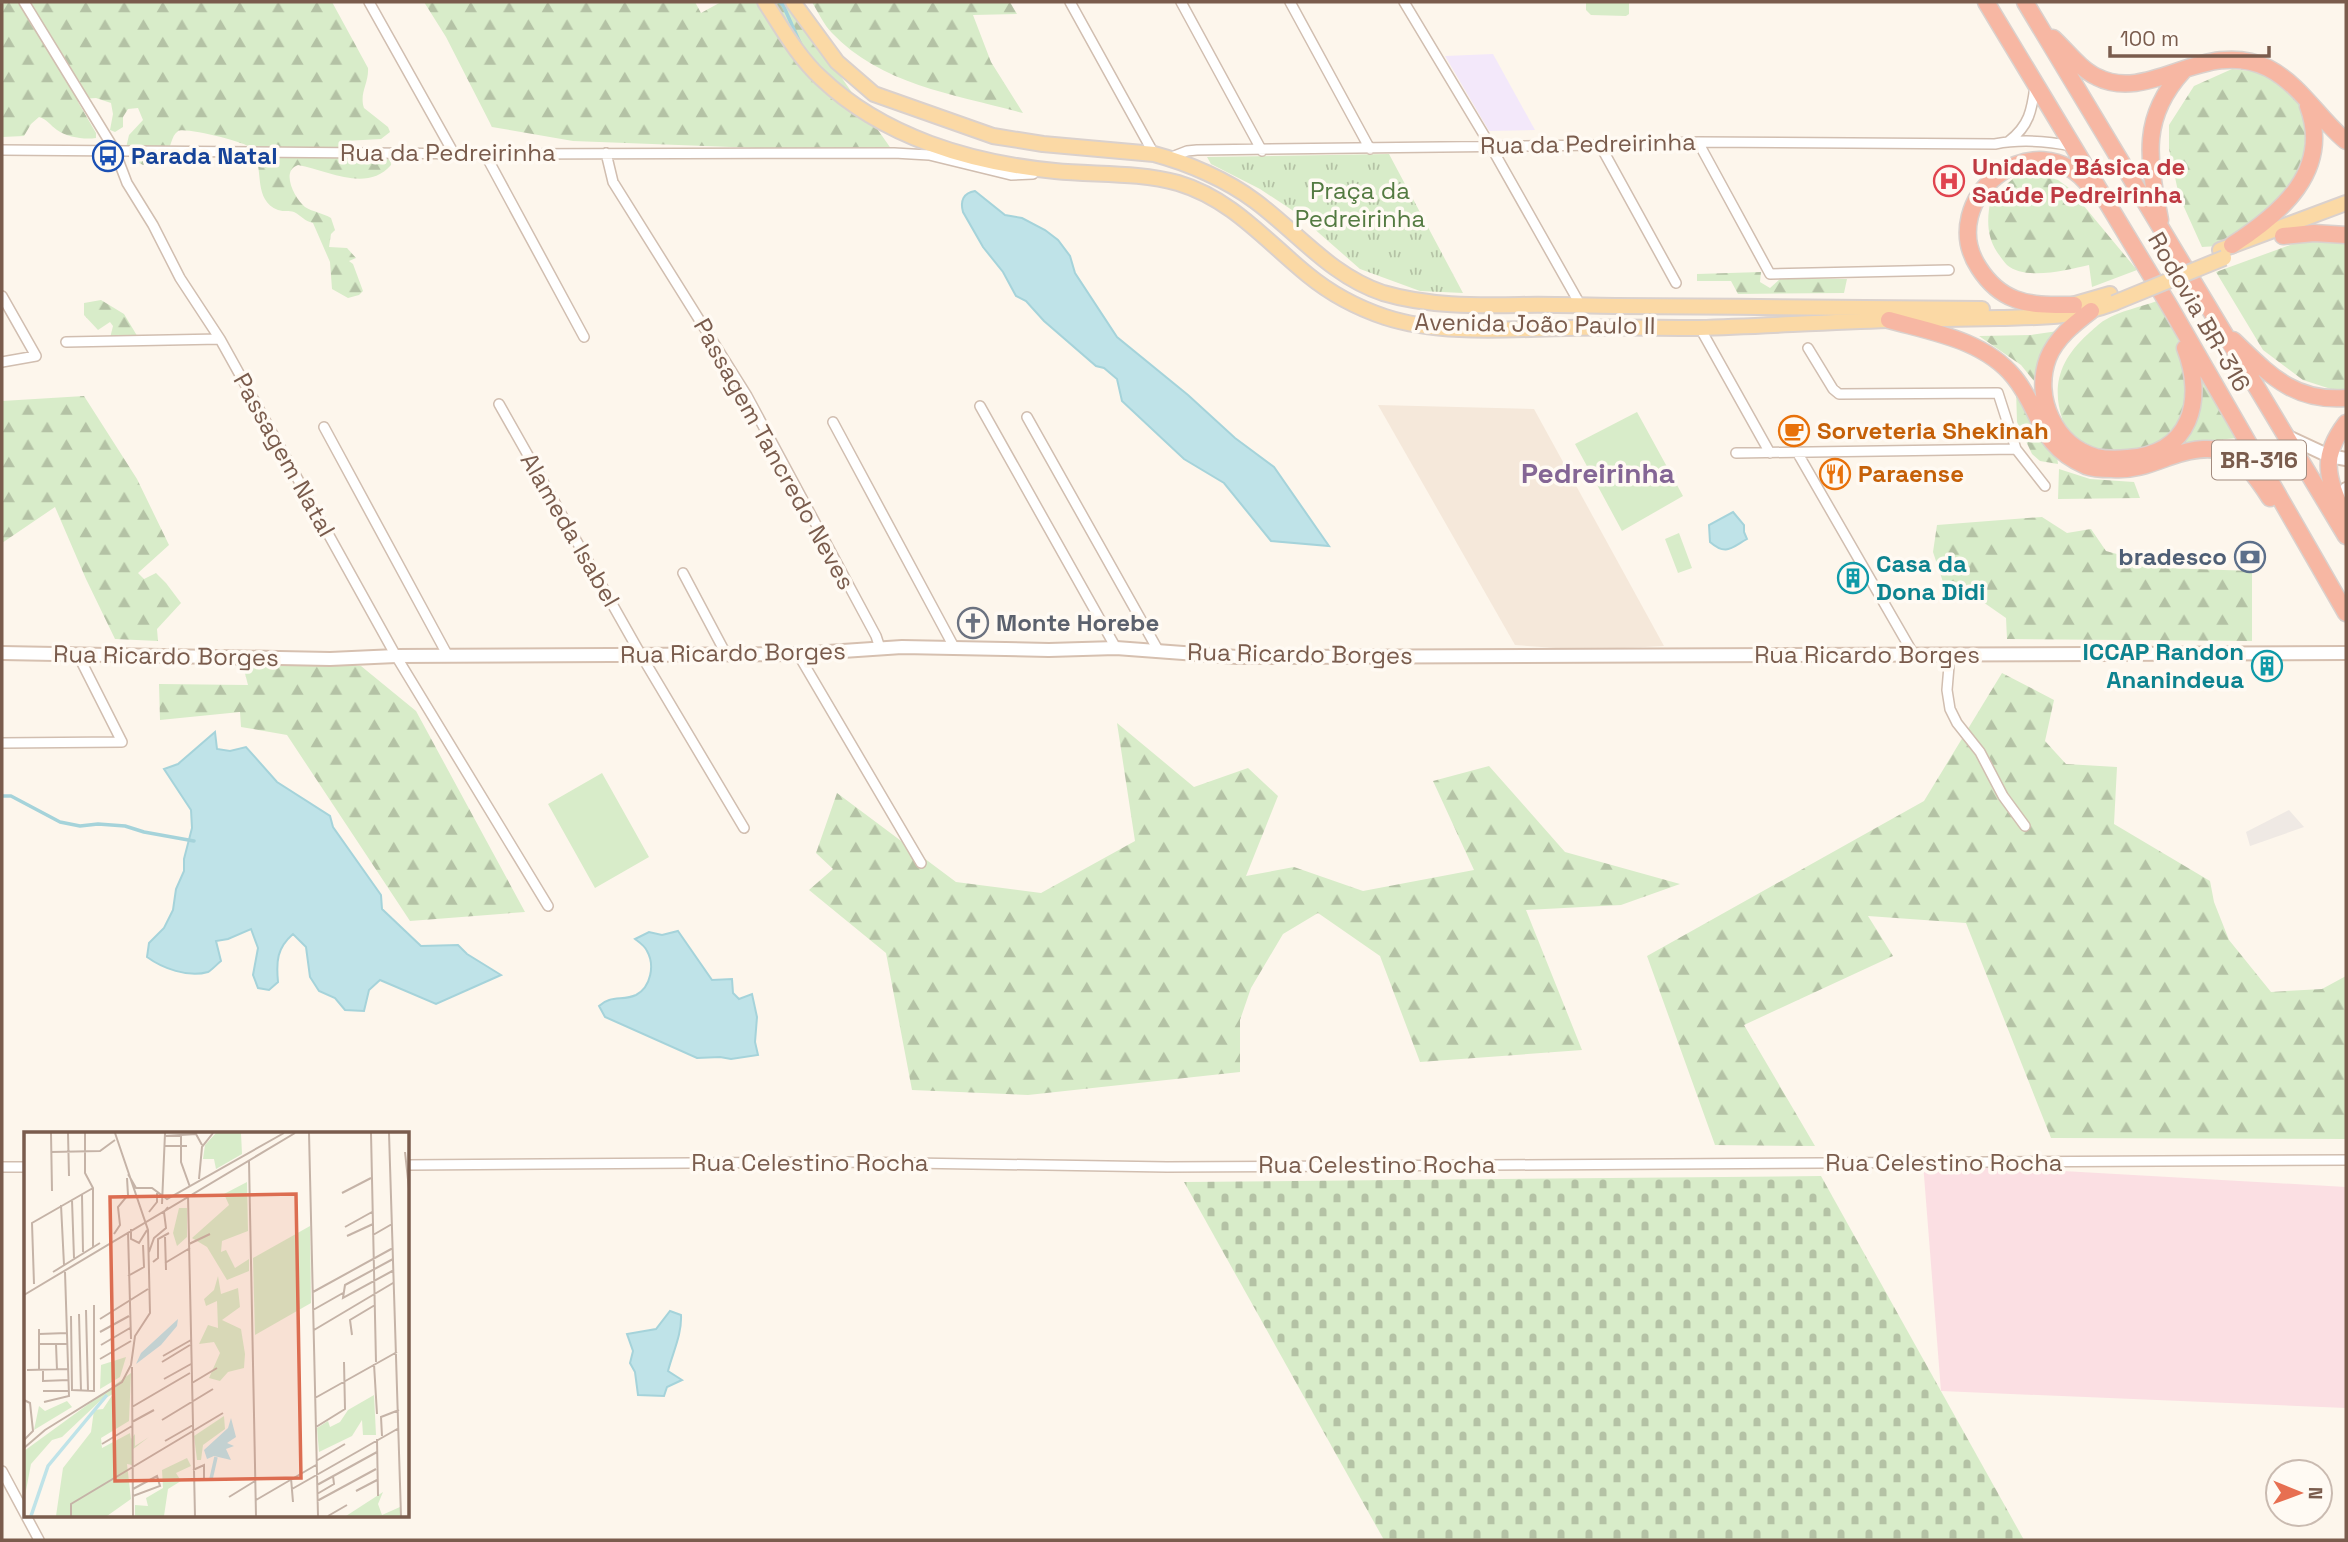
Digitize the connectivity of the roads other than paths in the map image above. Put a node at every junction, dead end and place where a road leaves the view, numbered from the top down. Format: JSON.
{"nodes":[{"id":1,"x":23,"y":2,"type":"edge"},
{"id":2,"x":369,"y":2,"type":"edge"},
{"id":3,"x":765,"y":2,"type":"edge"},
{"id":4,"x":793,"y":2,"type":"edge"},
{"id":5,"x":1070,"y":2,"type":"edge"},
{"id":6,"x":1181,"y":2,"type":"edge"},
{"id":7,"x":1290,"y":2,"type":"edge"},
{"id":8,"x":1404,"y":2,"type":"edge"},
{"id":9,"x":1986,"y":2,"type":"edge"},
{"id":10,"x":2025,"y":2,"type":"edge"},
{"id":11,"x":2042,"y":30,"type":"junction"},
{"id":12,"x":2186,"y":68,"type":"junction"},
{"id":13,"x":2035,"y":84,"type":"junction"},
{"id":14,"x":2305,"y":98,"type":"junction"},
{"id":15,"x":2009,"y":141,"type":"junction"},
{"id":16,"x":2346,"y":141,"type":"edge"},
{"id":17,"x":1698,"y":142,"type":"junction"},
{"id":18,"x":1490,"y":145,"type":"junction"},
{"id":19,"x":1600,"y":145,"type":"junction"},
{"id":20,"x":2073,"y":147,"type":"junction"},
{"id":21,"x":114,"y":149,"type":"junction"},
{"id":22,"x":1370,"y":149,"type":"junction"},
{"id":23,"x":2,"y":150,"type":"edge"},
{"id":24,"x":1262,"y":151,"type":"junction"},
{"id":25,"x":453,"y":152,"type":"junction"},
{"id":26,"x":606,"y":153,"type":"junction"},
{"id":27,"x":485,"y":154,"type":"junction"},
{"id":28,"x":1154,"y":154,"type":"junction"},
{"id":29,"x":1169,"y":158,"type":"junction"},
{"id":30,"x":1051,"y":171,"type":"junction"},
{"id":31,"x":2346,"y":203,"type":"edge"},
{"id":32,"x":2346,"y":212,"type":"edge"},
{"id":33,"x":2161,"y":230,"type":"junction"},
{"id":34,"x":2126,"y":233,"type":"junction"},
{"id":35,"x":2346,"y":235,"type":"edge"},
{"id":36,"x":2283,"y":236,"type":"junction"},
{"id":37,"x":2226,"y":251,"type":"junction"},
{"id":38,"x":1949,"y":270,"type":"dead end"},
{"id":39,"x":1676,"y":283,"type":"dead end"},
{"id":40,"x":2,"y":296,"type":"edge"},
{"id":41,"x":2112,"y":299,"type":"junction"},
{"id":42,"x":2074,"y":305,"type":"junction"},
{"id":43,"x":1581,"y":306,"type":"junction"},
{"id":44,"x":2170,"y":307,"type":"junction"},
{"id":45,"x":2091,"y":312,"type":"junction"},
{"id":46,"x":1889,"y":320,"type":"junction"},
{"id":47,"x":2219,"y":326,"type":"junction"},
{"id":48,"x":1700,"y":328,"type":"junction"},
{"id":49,"x":584,"y":337,"type":"dead end"},
{"id":50,"x":220,"y":339,"type":"junction"},
{"id":51,"x":66,"y":342,"type":"dead end"},
{"id":52,"x":1808,"y":348,"type":"dead end"},
{"id":53,"x":2,"y":362,"type":"edge"},
{"id":54,"x":2346,"y":398,"type":"edge"},
{"id":55,"x":499,"y":404,"type":"dead end"},
{"id":56,"x":980,"y":406,"type":"dead end"},
{"id":57,"x":1027,"y":417,"type":"dead end"},
{"id":58,"x":833,"y":422,"type":"dead end"},
{"id":59,"x":2346,"y":423,"type":"edge"},
{"id":60,"x":324,"y":427,"type":"dead end"},
{"id":61,"x":2286,"y":436,"type":"junction"},
{"id":62,"x":2016,"y":449,"type":"junction"},
{"id":63,"x":1736,"y":453,"type":"dead end"},
{"id":64,"x":1770,"y":453,"type":"junction"},
{"id":65,"x":1797,"y":453,"type":"junction"},
{"id":66,"x":2329,"y":456,"type":"junction"},
{"id":67,"x":2346,"y":458,"type":"edge"},
{"id":68,"x":2045,"y":486,"type":"dead end"},
{"id":69,"x":2342,"y":495,"type":"edge"},
{"id":70,"x":2346,"y":522,"type":"edge"},
{"id":71,"x":2346,"y":536,"type":"edge"},
{"id":72,"x":2322,"y":568,"type":"junction"},
{"id":73,"x":682,"y":573,"type":"dead end"},
{"id":74,"x":2346,"y":613,"type":"edge"},
{"id":75,"x":954,"y":647,"type":"junction"},
{"id":76,"x":880,"y":648,"type":"junction"},
{"id":77,"x":1116,"y":648,"type":"junction"},
{"id":78,"x":1158,"y":650,"type":"junction"},
{"id":79,"x":2,"y":653,"type":"edge"},
{"id":80,"x":2346,"y":653,"type":"edge"},
{"id":81,"x":726,"y":654,"type":"junction"},
{"id":82,"x":798,"y":654,"type":"junction"},
{"id":83,"x":1950,"y":654,"type":"junction"},
{"id":84,"x":78,"y":655,"type":"junction"},
{"id":85,"x":641,"y":655,"type":"junction"},
{"id":86,"x":1914,"y":655,"type":"junction"},
{"id":87,"x":396,"y":656,"type":"junction"},
{"id":88,"x":448,"y":656,"type":"junction"},
{"id":89,"x":2,"y":743,"type":"edge"},
{"id":90,"x":2025,"y":826,"type":"dead end"},
{"id":91,"x":744,"y":828,"type":"dead end"},
{"id":92,"x":921,"y":863,"type":"dead end"},
{"id":93,"x":548,"y":906,"type":"dead end"},
{"id":94,"x":2346,"y":1160,"type":"edge"},
{"id":95,"x":410,"y":1166,"type":"edge"},
{"id":96,"x":2,"y":1167,"type":"edge"},
{"id":97,"x":24,"y":1167,"type":"edge"},
{"id":98,"x":2,"y":1471,"type":"edge"},
{"id":99,"x":24,"y":1512,"type":"edge"},
{"id":100,"x":27,"y":1518,"type":"edge"},
{"id":101,"x":39,"y":1540,"type":"edge"}],
"edges":[{"from":1,"to":21,"type":"street","name":"Passagem Natal"},
{"from":2,"to":25,"type":"street"},
{"from":3,"to":30,"type":"main road","name":"Avenida João Paulo II"},
{"from":4,"to":28,"type":"main road","name":"Avenida João Paulo II"},
{"from":5,"to":28,"type":"street"},
{"from":6,"to":24,"type":"street"},
{"from":7,"to":22,"type":"street"},
{"from":8,"to":18,"type":"street"},
{"from":9,"to":13,"type":"highway","name":"Rodovia BR-316","number":"BR-316"},
{"from":10,"to":11,"type":"highway","name":"Rodovia BR-316","number":"BR-316"},
{"from":11,"to":12,"type":"highway"},
{"from":11,"to":33,"type":"highway","name":"Rodovia BR-316","number":"BR-316"},
{"from":12,"to":14,"type":"highway"},
{"from":12,"to":33,"type":"highway"},
{"from":13,"to":15,"type":"street"},
{"from":13,"to":20,"type":"highway","name":"Rodovia BR-316","number":"BR-316"},
{"from":14,"to":16,"type":"highway"},
{"from":14,"to":37,"type":"highway"},
{"from":15,"to":17,"type":"street","name":"Rua da Pedreirinha"},
{"from":15,"to":20,"type":"street","name":"Rua da Pedreirinha"},
{"from":17,"to":19,"type":"street","name":"Rua da Pedreirinha"},
{"from":17,"to":38,"type":"street"},
{"from":18,"to":19,"type":"street","name":"Rua da Pedreirinha"},
{"from":18,"to":22,"type":"street","name":"Rua da Pedreirinha"},
{"from":18,"to":43,"type":"street"},
{"from":19,"to":39,"type":"street"},
{"from":20,"to":34,"type":"highway","name":"Rodovia BR-316","number":"BR-316"},
{"from":21,"to":23,"type":"street","name":"Rua da Pedreirinha"},
{"from":21,"to":25,"type":"street","name":"Rua da Pedreirinha"},
{"from":21,"to":50,"type":"street","name":"Passagem Natal"},
{"from":22,"to":24,"type":"street","name":"Rua da Pedreirinha"},
{"from":24,"to":29,"type":"street","name":"Rua da Pedreirinha"},
{"from":25,"to":27,"type":"street","name":"Rua da Pedreirinha"},
{"from":26,"to":27,"type":"street","name":"Rua da Pedreirinha"},
{"from":26,"to":30,"type":"street","name":"Rua da Pedreirinha"},
{"from":26,"to":76,"type":"street","name":"Passagem Tancredo Neves"},
{"from":27,"to":49,"type":"street"},
{"from":28,"to":29,"type":"main road","name":"Avenida João Paulo II"},
{"from":29,"to":43,"type":"main road","name":"Avenida João Paulo II"},
{"from":30,"to":48,"type":"main road","name":"Avenida João Paulo II"},
{"from":31,"to":37,"type":"main road"},
{"from":32,"to":36,"type":"main road"},
{"from":33,"to":47,"type":"highway","name":"Rodovia BR-316","number":"BR-316"},
{"from":34,"to":42,"type":"highway"},
{"from":34,"to":44,"type":"highway","name":"Rodovia BR-316","number":"BR-316"},
{"from":35,"to":36,"type":"highway"},
{"from":36,"to":37,"type":"main road"},
{"from":37,"to":41,"type":"main road","bridge":true},
{"from":40,"to":53,"type":"street"},
{"from":41,"to":42,"type":"main road","name":"Avenida João Paulo II"},
{"from":41,"to":45,"type":"main road","name":"Avenida João Paulo II"},
{"from":42,"to":43,"type":"main road","name":"Avenida João Paulo II"},
{"from":44,"to":45,"type":"highway"},
{"from":44,"to":72,"type":"highway","name":"Rodovia BR-316","number":"BR-316"},
{"from":45,"to":46,"type":"main road","name":"Avenida João Paulo II"},
{"from":46,"to":48,"type":"main road","name":"Avenida João Paulo II"},
{"from":46,"to":72,"type":"highway"},
{"from":47,"to":54,"type":"highway"},
{"from":47,"to":61,"type":"highway","name":"Rodovia BR-316","number":"BR-316"},
{"from":48,"to":64,"type":"street"},
{"from":50,"to":51,"type":"street"},
{"from":50,"to":87,"type":"street","name":"Passagem Natal"},
{"from":52,"to":62,"type":"street"},
{"from":55,"to":85,"type":"street","name":"Alameda Isabel"},
{"from":56,"to":77,"type":"street"},
{"from":57,"to":78,"type":"street"},
{"from":58,"to":75,"type":"street"},
{"from":59,"to":66,"type":"highway"},
{"from":60,"to":88,"type":"street"},
{"from":61,"to":66,"type":"street"},
{"from":61,"to":71,"type":"highway","name":"Rodovia BR-316","number":"BR-316"},
{"from":62,"to":65,"type":"street"},
{"from":62,"to":68,"type":"street"},
{"from":63,"to":64,"type":"street"},
{"from":64,"to":65,"type":"street"},
{"from":65,"to":86,"type":"street"},
{"from":66,"to":67,"type":"street"},
{"from":66,"to":69,"type":"highway"},
{"from":69,"to":70,"type":"highway"},
{"from":72,"to":74,"type":"highway","name":"Rodovia BR-316","number":"BR-316"},
{"from":73,"to":81,"type":"street"},
{"from":75,"to":76,"type":"street","name":"Rua Ricardo Borges"},
{"from":75,"to":77,"type":"street","name":"Rua Ricardo Borges"},
{"from":76,"to":82,"type":"street","name":"Rua Ricardo Borges"},
{"from":77,"to":78,"type":"street","name":"Rua Ricardo Borges"},
{"from":78,"to":86,"type":"street","name":"Rua Ricardo Borges"},
{"from":79,"to":84,"type":"street","name":"Rua Ricardo Borges"},
{"from":80,"to":83,"type":"street","name":"Rua Ricardo Borges"},
{"from":81,"to":82,"type":"street","name":"Rua Ricardo Borges"},
{"from":81,"to":85,"type":"street","name":"Rua Ricardo Borges"},
{"from":82,"to":92,"type":"street"},
{"from":83,"to":86,"type":"street","name":"Rua Ricardo Borges"},
{"from":83,"to":90,"type":"street"},
{"from":84,"to":87,"type":"street","name":"Rua Ricardo Borges"},
{"from":84,"to":89,"type":"street"},
{"from":85,"to":88,"type":"street","name":"Rua Ricardo Borges"},
{"from":85,"to":91,"type":"street","name":"Alameda Isabel"},
{"from":87,"to":88,"type":"street","name":"Rua Ricardo Borges"},
{"from":87,"to":93,"type":"street","name":"Passagem Natal"},
{"from":94,"to":95,"type":"street","name":"Rua Celestino Rocha"},
{"from":96,"to":97,"type":"street"},
{"from":98,"to":99,"type":"street"},
{"from":100,"to":101,"type":"street"}]}
